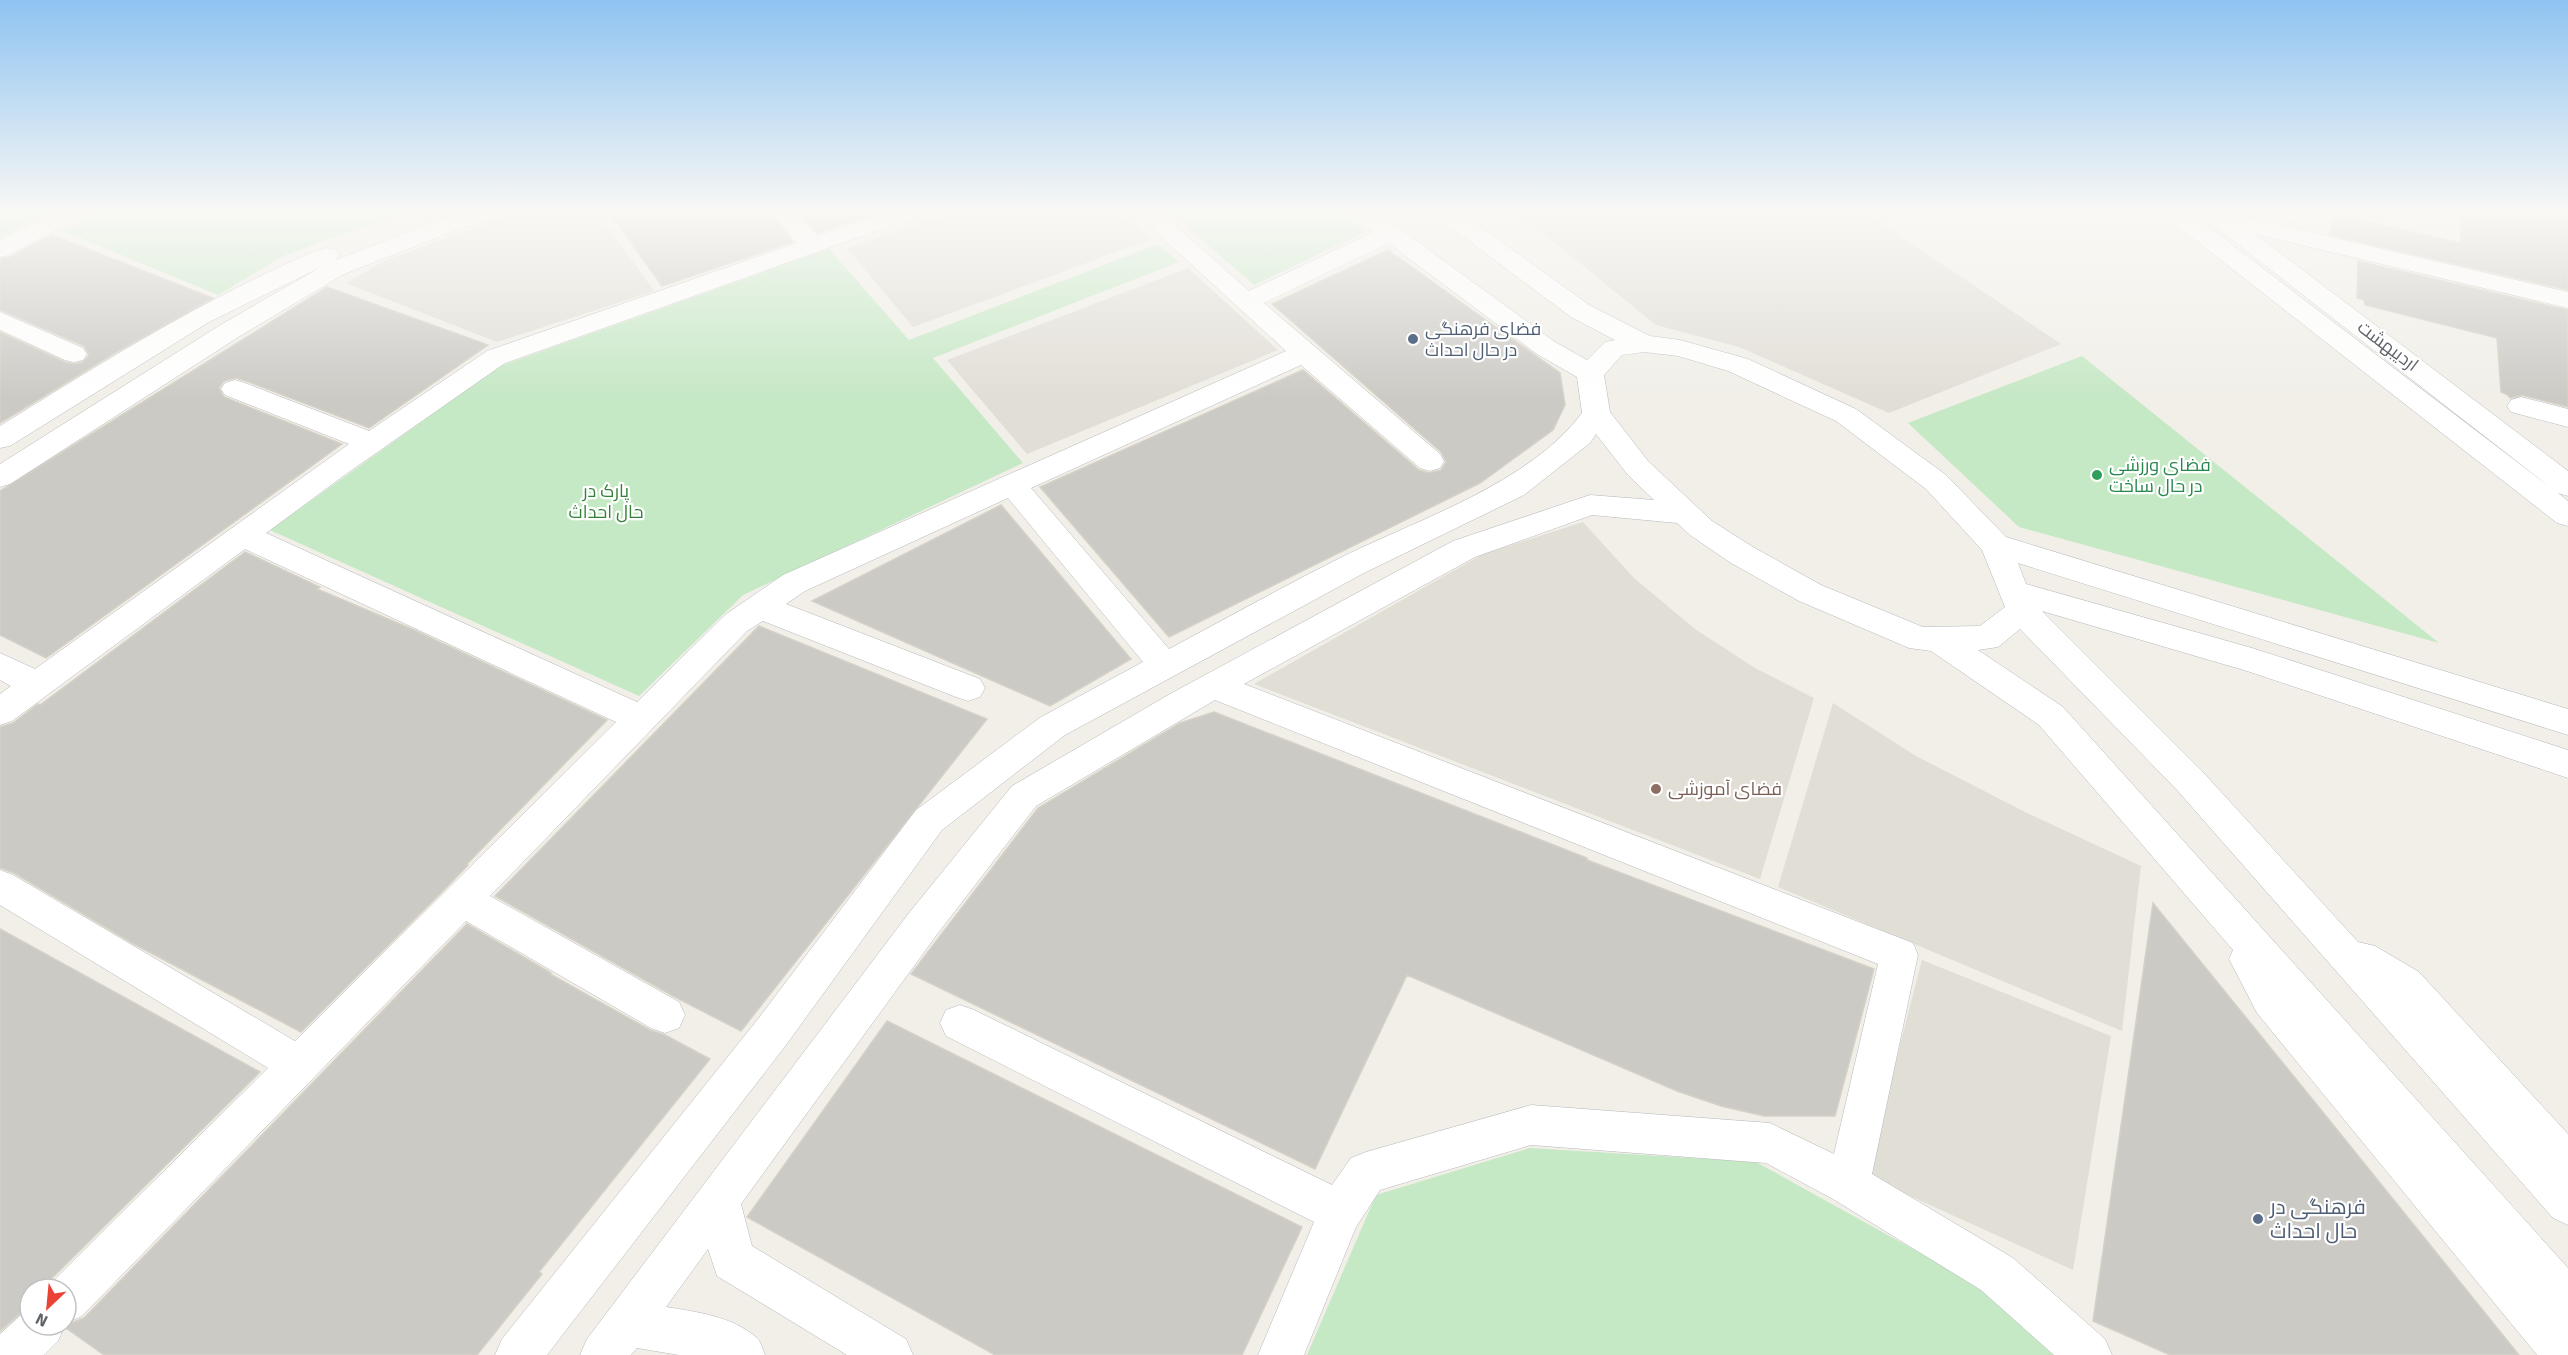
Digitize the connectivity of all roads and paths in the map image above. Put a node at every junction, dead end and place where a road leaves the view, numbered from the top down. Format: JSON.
{"nodes":[{"id":1,"x":282,"y":272,"type":"edge"},
{"id":2,"x":329,"y":272,"type":"edge"},
{"id":3,"x":732,"y":272,"type":"edge"},
{"id":4,"x":1215,"y":272,"type":"edge"},
{"id":5,"x":1298,"y":272,"type":"edge"},
{"id":6,"x":1452,"y":272,"type":"edge"},
{"id":7,"x":1527,"y":272,"type":"edge"},
{"id":8,"x":1555,"y":272,"type":"edge"},
{"id":9,"x":2252,"y":272,"type":"edge"},
{"id":10,"x":2298,"y":272,"type":"edge"},
{"id":11,"x":2448,"y":272,"type":"edge"},
{"id":12,"x":2568,"y":300,"type":"edge"},
{"id":13,"x":1248,"y":301,"type":"junction"},
{"id":14,"x":0,"y":320,"type":"edge"},
{"id":15,"x":1610,"y":327,"type":"junction"},
{"id":16,"x":1644,"y":344,"type":"junction"},
{"id":17,"x":1304,"y":353,"type":"junction"},
{"id":18,"x":74,"y":354,"type":"dead end"},
{"id":19,"x":1590,"y":373,"type":"junction"},
{"id":20,"x":235,"y":389,"type":"dead end"},
{"id":21,"x":2521,"y":406,"type":"dead end"},
{"id":22,"x":1596,"y":414,"type":"junction"},
{"id":23,"x":2568,"y":418,"type":"edge"},
{"id":24,"x":0,"y":439,"type":"edge"},
{"id":25,"x":371,"y":442,"type":"junction"},
{"id":26,"x":1430,"y":461,"type":"dead end"},
{"id":27,"x":0,"y":477,"type":"edge"},
{"id":28,"x":1012,"y":484,"type":"junction"},
{"id":29,"x":2568,"y":486,"type":"edge"},
{"id":30,"x":1686,"y":513,"type":"junction"},
{"id":31,"x":2568,"y":516,"type":"edge"},
{"id":32,"x":243,"y":534,"type":"junction"},
{"id":33,"x":1995,"y":545,"type":"junction"},
{"id":34,"x":2018,"y":602,"type":"junction"},
{"id":35,"x":760,"y":607,"type":"junction"},
{"id":36,"x":1937,"y":639,"type":"junction"},
{"id":37,"x":0,"y":665,"type":"edge"},
{"id":38,"x":1166,"y":666,"type":"junction"},
{"id":39,"x":37,"y":685,"type":"junction"},
{"id":40,"x":1213,"y":686,"type":"junction"},
{"id":41,"x":968,"y":688,"type":"dead end"},
{"id":42,"x":0,"y":712,"type":"edge"},
{"id":43,"x":641,"y":719,"type":"junction"},
{"id":44,"x":2568,"y":722,"type":"edge"},
{"id":45,"x":2568,"y":764,"type":"edge"},
{"id":46,"x":0,"y":886,"type":"edge"},
{"id":47,"x":463,"y":900,"type":"junction"},
{"id":48,"x":2216,"y":903,"type":"junction"},
{"id":49,"x":2334,"y":942,"type":"junction"},
{"id":50,"x":665,"y":1015,"type":"dead end"},
{"id":51,"x":960,"y":1023,"type":"dead end"},
{"id":52,"x":299,"y":1065,"type":"junction"},
{"id":53,"x":2568,"y":1166,"type":"edge"},
{"id":54,"x":1848,"y":1184,"type":"junction"},
{"id":55,"x":718,"y":1199,"type":"junction"},
{"id":56,"x":2568,"y":1203,"type":"edge"},
{"id":57,"x":1340,"y":1212,"type":"junction"},
{"id":58,"x":78,"y":1288,"type":"edge"},
{"id":59,"x":2568,"y":1302,"type":"edge"},
{"id":60,"x":614,"y":1339,"type":"edge"},
{"id":61,"x":518,"y":1355,"type":"edge"},
{"id":62,"x":742,"y":1355,"type":"edge"},
{"id":63,"x":890,"y":1355,"type":"edge"},
{"id":64,"x":1281,"y":1355,"type":"edge"},
{"id":65,"x":2089,"y":1355,"type":"edge"},
{"id":66,"x":2567,"y":1355,"type":"edge"}],
"edges":[{"from":1,"to":24,"type":"street"},
{"from":2,"to":27,"type":"street"},
{"from":3,"to":25,"type":"street"},
{"from":4,"to":13,"type":"street"},
{"from":5,"to":13,"type":"street"},
{"from":6,"to":19,"type":"street"},
{"from":7,"to":15,"type":"street"},
{"from":8,"to":15,"type":"street"},
{"from":9,"to":31,"type":"street"},
{"from":10,"to":29,"type":"street","name":"اردیبهشت"},
{"from":11,"to":12,"type":"street"},
{"from":13,"to":17,"type":"street"},
{"from":14,"to":18,"type":"street"},
{"from":15,"to":16,"type":"street"},
{"from":16,"to":19,"type":"street"},
{"from":16,"to":33,"type":"street"},
{"from":17,"to":26,"type":"street"},
{"from":17,"to":28,"type":"street"},
{"from":19,"to":22,"type":"street"},
{"from":20,"to":25,"type":"street"},
{"from":21,"to":23,"type":"street"},
{"from":22,"to":30,"type":"street"},
{"from":22,"to":38,"type":"street"},
{"from":25,"to":32,"type":"street"},
{"from":28,"to":35,"type":"street"},
{"from":28,"to":38,"type":"street"},
{"from":30,"to":36,"type":"street"},
{"from":30,"to":40,"type":"street"},
{"from":32,"to":39,"type":"street"},
{"from":32,"to":43,"type":"street"},
{"from":33,"to":34,"type":"street"},
{"from":33,"to":44,"type":"street"},
{"from":34,"to":36,"type":"street"},
{"from":34,"to":45,"type":"street"},
{"from":34,"to":49,"type":"street"},
{"from":35,"to":41,"type":"street"},
{"from":35,"to":43,"type":"street"},
{"from":36,"to":48,"type":"street"},
{"from":37,"to":39,"type":"street"},
{"from":38,"to":61,"type":"street"},
{"from":39,"to":42,"type":"street"},
{"from":40,"to":54,"type":"street"},
{"from":40,"to":55,"type":"street"},
{"from":43,"to":47,"type":"street"},
{"from":46,"to":52,"type":"street"},
{"from":47,"to":50,"type":"street"},
{"from":47,"to":52,"type":"street"},
{"from":48,"to":59,"type":"street"},
{"from":48,"to":66,"type":"street"},
{"from":49,"to":53,"type":"street"},
{"from":49,"to":56,"type":"street"},
{"from":51,"to":57,"type":"street"},
{"from":52,"to":58,"type":"street"},
{"from":54,"to":57,"type":"street"},
{"from":54,"to":65,"type":"street"},
{"from":55,"to":60,"type":"street"},
{"from":55,"to":63,"type":"street"},
{"from":57,"to":64,"type":"street"},
{"from":60,"to":62,"type":"street"}]}
